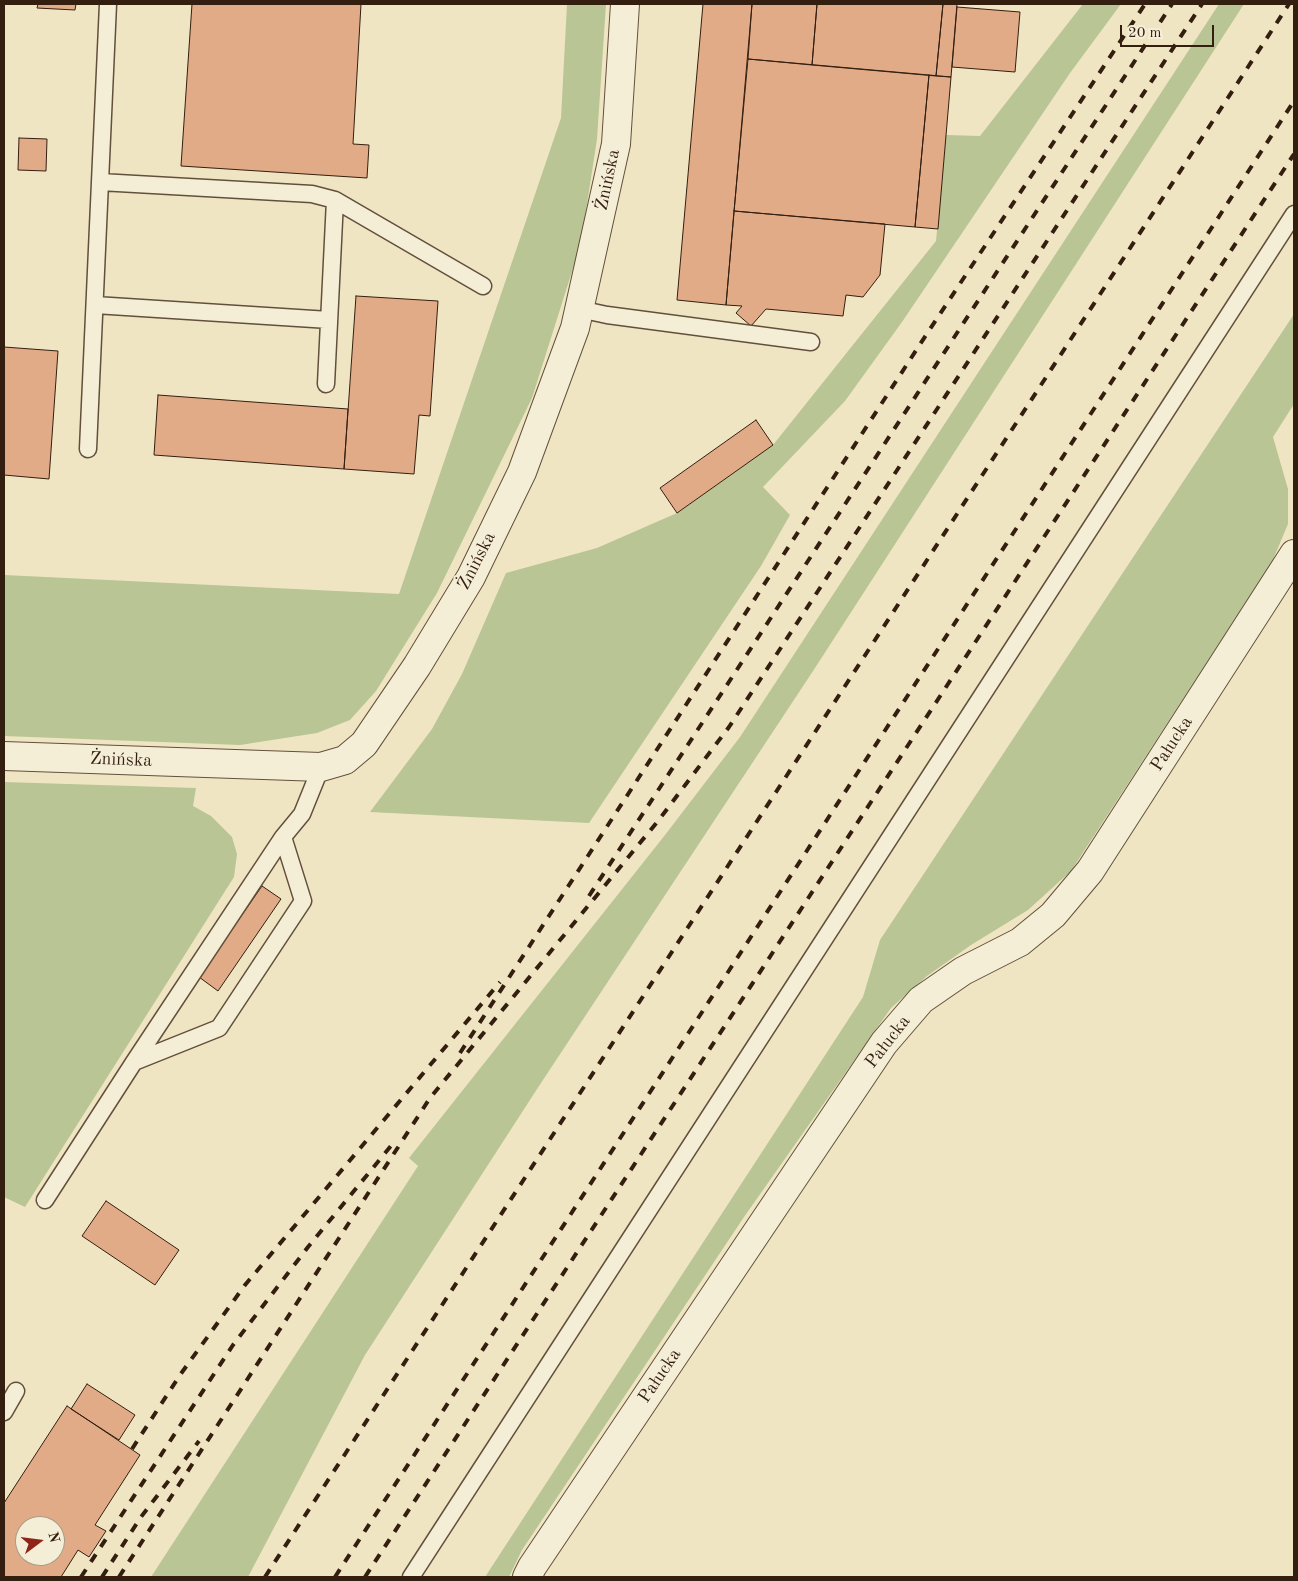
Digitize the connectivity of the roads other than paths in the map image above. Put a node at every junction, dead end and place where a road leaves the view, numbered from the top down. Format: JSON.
{"nodes":[{"id":1,"x":108,"y":4,"type":"edge"},
{"id":2,"x":625,"y":4,"type":"edge"},
{"id":3,"x":100,"y":182,"type":"junction"},
{"id":4,"x":335,"y":200,"type":"junction"},
{"id":5,"x":1294,"y":214,"type":"edge"},
{"id":6,"x":482,"y":286,"type":"dead end"},
{"id":7,"x":95,"y":305,"type":"junction"},
{"id":8,"x":579,"y":309,"type":"junction"},
{"id":9,"x":329,"y":320,"type":"junction"},
{"id":10,"x":811,"y":342,"type":"dead end"},
{"id":11,"x":326,"y":384,"type":"dead end"},
{"id":12,"x":88,"y":449,"type":"dead end"},
{"id":13,"x":1294,"y":554,"type":"edge"},
{"id":14,"x":4,"y":756,"type":"edge"},
{"id":15,"x":321,"y":767,"type":"junction"},
{"id":16,"x":283,"y":837,"type":"junction"},
{"id":17,"x":134,"y":1062,"type":"junction"},
{"id":18,"x":45,"y":1200,"type":"dead end"},
{"id":19,"x":16,"y":1391,"type":"dead end"},
{"id":20,"x":4,"y":1412,"type":"edge"},
{"id":21,"x":411,"y":1577,"type":"edge"},
{"id":22,"x":528,"y":1577,"type":"edge"}],
"edges":[{"from":1,"to":3,"type":"lane"},
{"from":2,"to":8,"type":"street","name":"Żnińska"},
{"from":3,"to":4,"type":"lane"},
{"from":3,"to":7,"type":"lane"},
{"from":4,"to":6,"type":"lane"},
{"from":4,"to":9,"type":"lane"},
{"from":5,"to":21,"type":"lane"},
{"from":7,"to":9,"type":"lane"},
{"from":7,"to":12,"type":"lane"},
{"from":8,"to":10,"type":"lane"},
{"from":8,"to":15,"type":"street","name":"Żnińska"},
{"from":9,"to":11,"type":"lane"},
{"from":13,"to":22,"type":"street","name":"Pałucka"},
{"from":14,"to":15,"type":"street","name":"Żnińska"},
{"from":15,"to":16,"type":"lane"},
{"from":16,"to":17,"type":"lane"},
{"from":16,"to":17,"type":"lane"},
{"from":17,"to":18,"type":"lane"},
{"from":19,"to":20,"type":"lane"}]}
